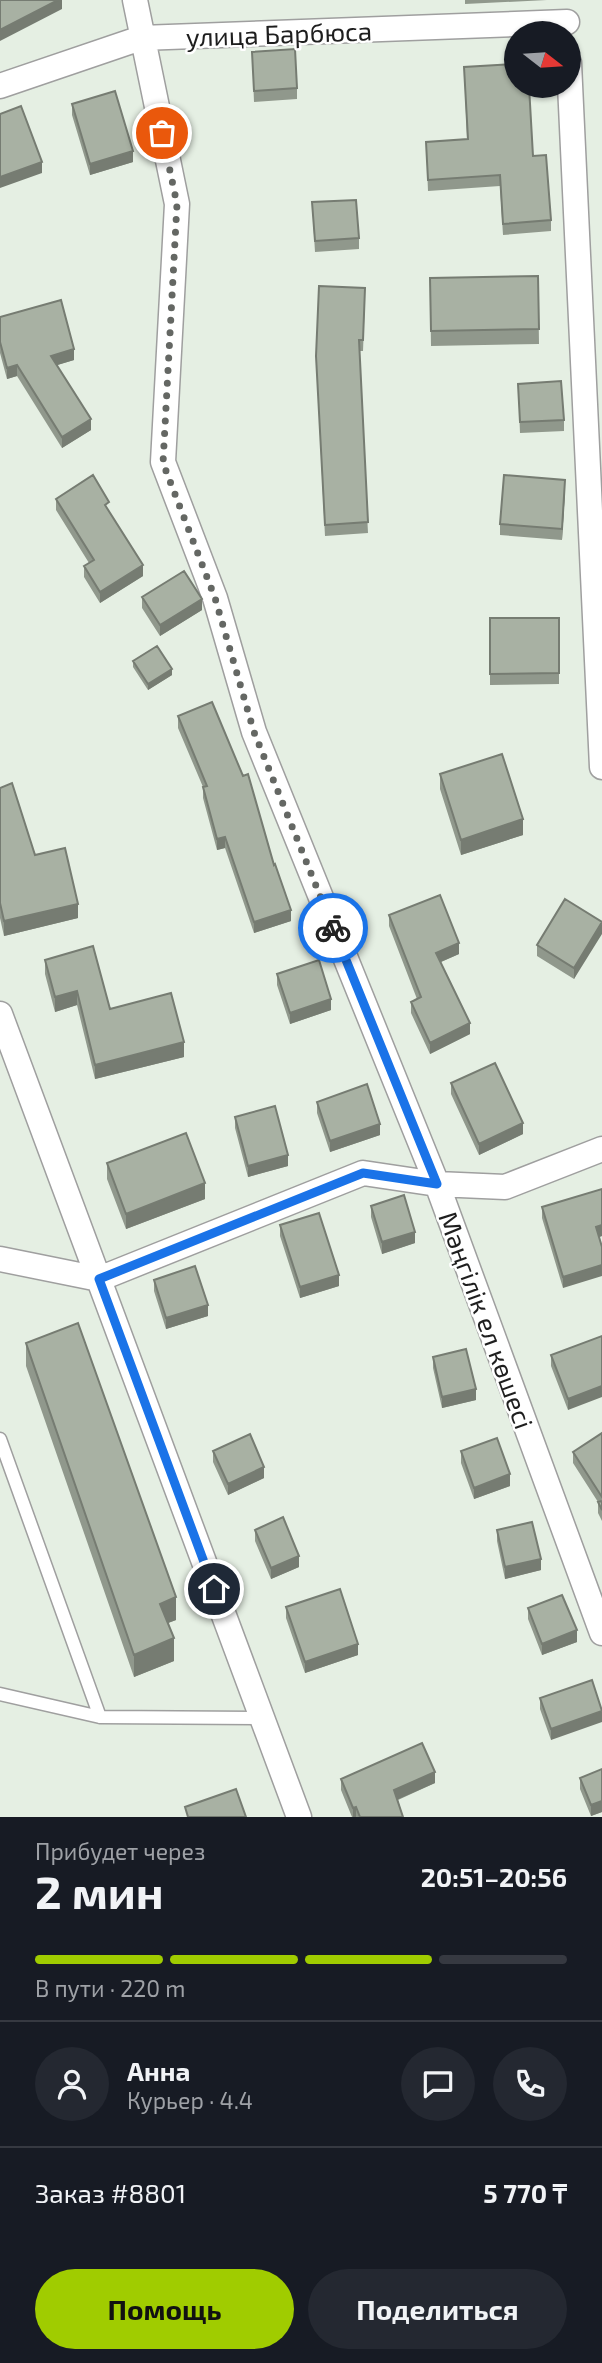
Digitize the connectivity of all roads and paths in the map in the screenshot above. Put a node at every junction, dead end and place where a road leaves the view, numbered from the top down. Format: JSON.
{"nodes":[{"id":1,"x":135,"y":0,"type":"edge"},
{"id":2,"x":567,"y":19,"type":"edge"},
{"id":3,"x":141,"y":38,"type":"junction"},
{"id":4,"x":0,"y":86,"type":"edge"},
{"id":5,"x":571,"y":98,"type":"edge"},
{"id":6,"x":602,"y":767,"type":"edge"},
{"id":7,"x":0,"y":1014,"type":"edge"},
{"id":8,"x":602,"y":1149,"type":"edge"},
{"id":9,"x":437,"y":1184,"type":"junction"},
{"id":10,"x":0,"y":1259,"type":"edge"},
{"id":11,"x":99,"y":1279,"type":"junction"},
{"id":12,"x":0,"y":1439,"type":"edge"},
{"id":13,"x":602,"y":1633,"type":"edge"},
{"id":14,"x":0,"y":1694,"type":"edge"},
{"id":15,"x":100,"y":1717,"type":"junction"},
{"id":16,"x":262,"y":1718,"type":"junction"},
{"id":17,"x":299,"y":1817,"type":"edge"}],
"edges":[{"from":1,"to":3,"type":"street","name":"Мәңгілік ел көшесі"},
{"from":2,"to":3,"type":"street","name":"улица Барбюса"},
{"from":3,"to":4,"type":"street","name":"улица Барбюса"},
{"from":3,"to":9,"type":"street","name":"Мәңгілік ел көшесі"},
{"from":5,"to":6,"type":"street"},
{"from":7,"to":11,"type":"street"},
{"from":8,"to":9,"type":"street"},
{"from":9,"to":11,"type":"street"},
{"from":9,"to":13,"type":"street","name":"Мәңгілік ел көшесі"},
{"from":10,"to":11,"type":"street"},
{"from":11,"to":16,"type":"street"},
{"from":12,"to":15,"type":"lane"},
{"from":14,"to":15,"type":"lane"},
{"from":15,"to":16,"type":"lane"},
{"from":16,"to":17,"type":"street"}]}
